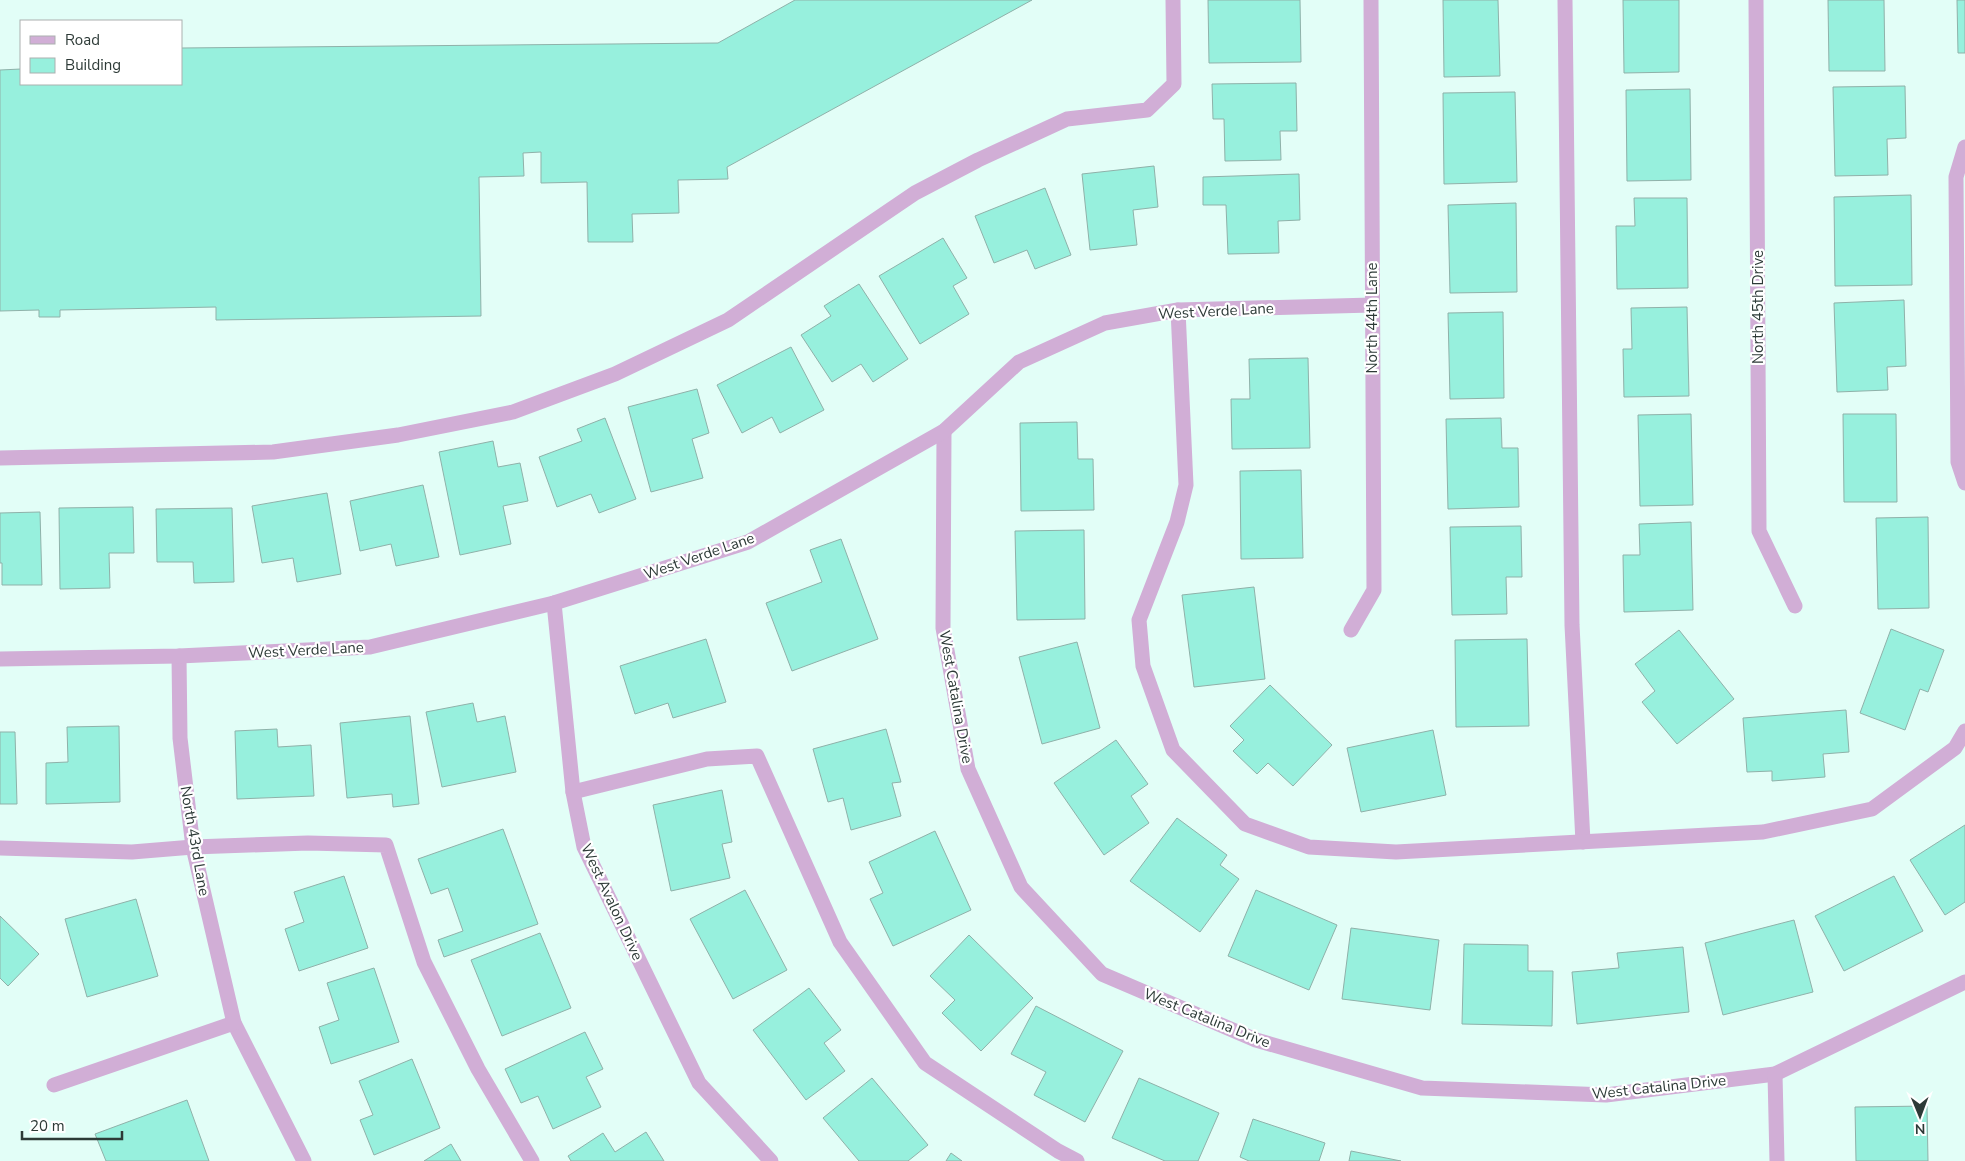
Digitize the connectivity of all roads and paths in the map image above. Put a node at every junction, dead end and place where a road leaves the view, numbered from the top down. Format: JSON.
{"nodes":[{"id":1,"x":1173,"y":0,"type":"edge"},
{"id":2,"x":1371,"y":0,"type":"edge"},
{"id":3,"x":1565,"y":0,"type":"edge"},
{"id":4,"x":1756,"y":0,"type":"edge"},
{"id":5,"x":1965,"y":147,"type":"edge"},
{"id":6,"x":1372,"y":305,"type":"junction"},
{"id":7,"x":1178,"y":310,"type":"junction"},
{"id":8,"x":944,"y":431,"type":"junction"},
{"id":9,"x":0,"y":458,"type":"edge"},
{"id":10,"x":1965,"y":484,"type":"edge"},
{"id":11,"x":554,"y":603,"type":"junction"},
{"id":12,"x":1795,"y":606,"type":"dead end"},
{"id":13,"x":1351,"y":630,"type":"dead end"},
{"id":14,"x":179,"y":656,"type":"junction"},
{"id":15,"x":0,"y":659,"type":"edge"},
{"id":16,"x":1965,"y":731,"type":"edge"},
{"id":17,"x":573,"y":792,"type":"junction"},
{"id":18,"x":1583,"y":842,"type":"junction"},
{"id":19,"x":193,"y":847,"type":"junction"},
{"id":20,"x":0,"y":848,"type":"edge"},
{"id":21,"x":1965,"y":982,"type":"edge"},
{"id":22,"x":234,"y":1023,"type":"junction"},
{"id":23,"x":1775,"y":1074,"type":"junction"},
{"id":24,"x":54,"y":1085,"type":"dead end"},
{"id":25,"x":304,"y":1161,"type":"edge"},
{"id":26,"x":532,"y":1161,"type":"edge"},
{"id":27,"x":771,"y":1161,"type":"edge"},
{"id":28,"x":1077,"y":1161,"type":"edge"},
{"id":29,"x":1777,"y":1161,"type":"edge"}],
"edges":[{"from":1,"to":9,"type":"street"},
{"from":2,"to":6,"type":"street","name":"North 44th Lane"},
{"from":3,"to":18,"type":"street"},
{"from":4,"to":12,"type":"street","name":"North 45th Drive"},
{"from":5,"to":10,"type":"street"},
{"from":6,"to":7,"type":"street","name":"West Verde Lane"},
{"from":6,"to":13,"type":"street","name":"North 44th Lane"},
{"from":7,"to":8,"type":"street","name":"West Verde Lane"},
{"from":7,"to":18,"type":"street"},
{"from":8,"to":11,"type":"street","name":"West Verde Lane"},
{"from":8,"to":23,"type":"street","name":"West Catalina Drive"},
{"from":11,"to":14,"type":"street","name":"West Verde Lane"},
{"from":11,"to":17,"type":"street","name":"West Avalon Drive"},
{"from":14,"to":15,"type":"street","name":"West Verde Lane"},
{"from":14,"to":19,"type":"street","name":"North 43rd Lane"},
{"from":16,"to":18,"type":"street"},
{"from":17,"to":27,"type":"street","name":"West Avalon Drive"},
{"from":17,"to":28,"type":"street"},
{"from":19,"to":20,"type":"street"},
{"from":19,"to":22,"type":"street","name":"North 43rd Lane"},
{"from":19,"to":26,"type":"street"},
{"from":21,"to":23,"type":"street","name":"West Catalina Drive"},
{"from":22,"to":24,"type":"street"},
{"from":22,"to":25,"type":"street","name":"North 43rd Lane"},
{"from":23,"to":29,"type":"street"}]}
